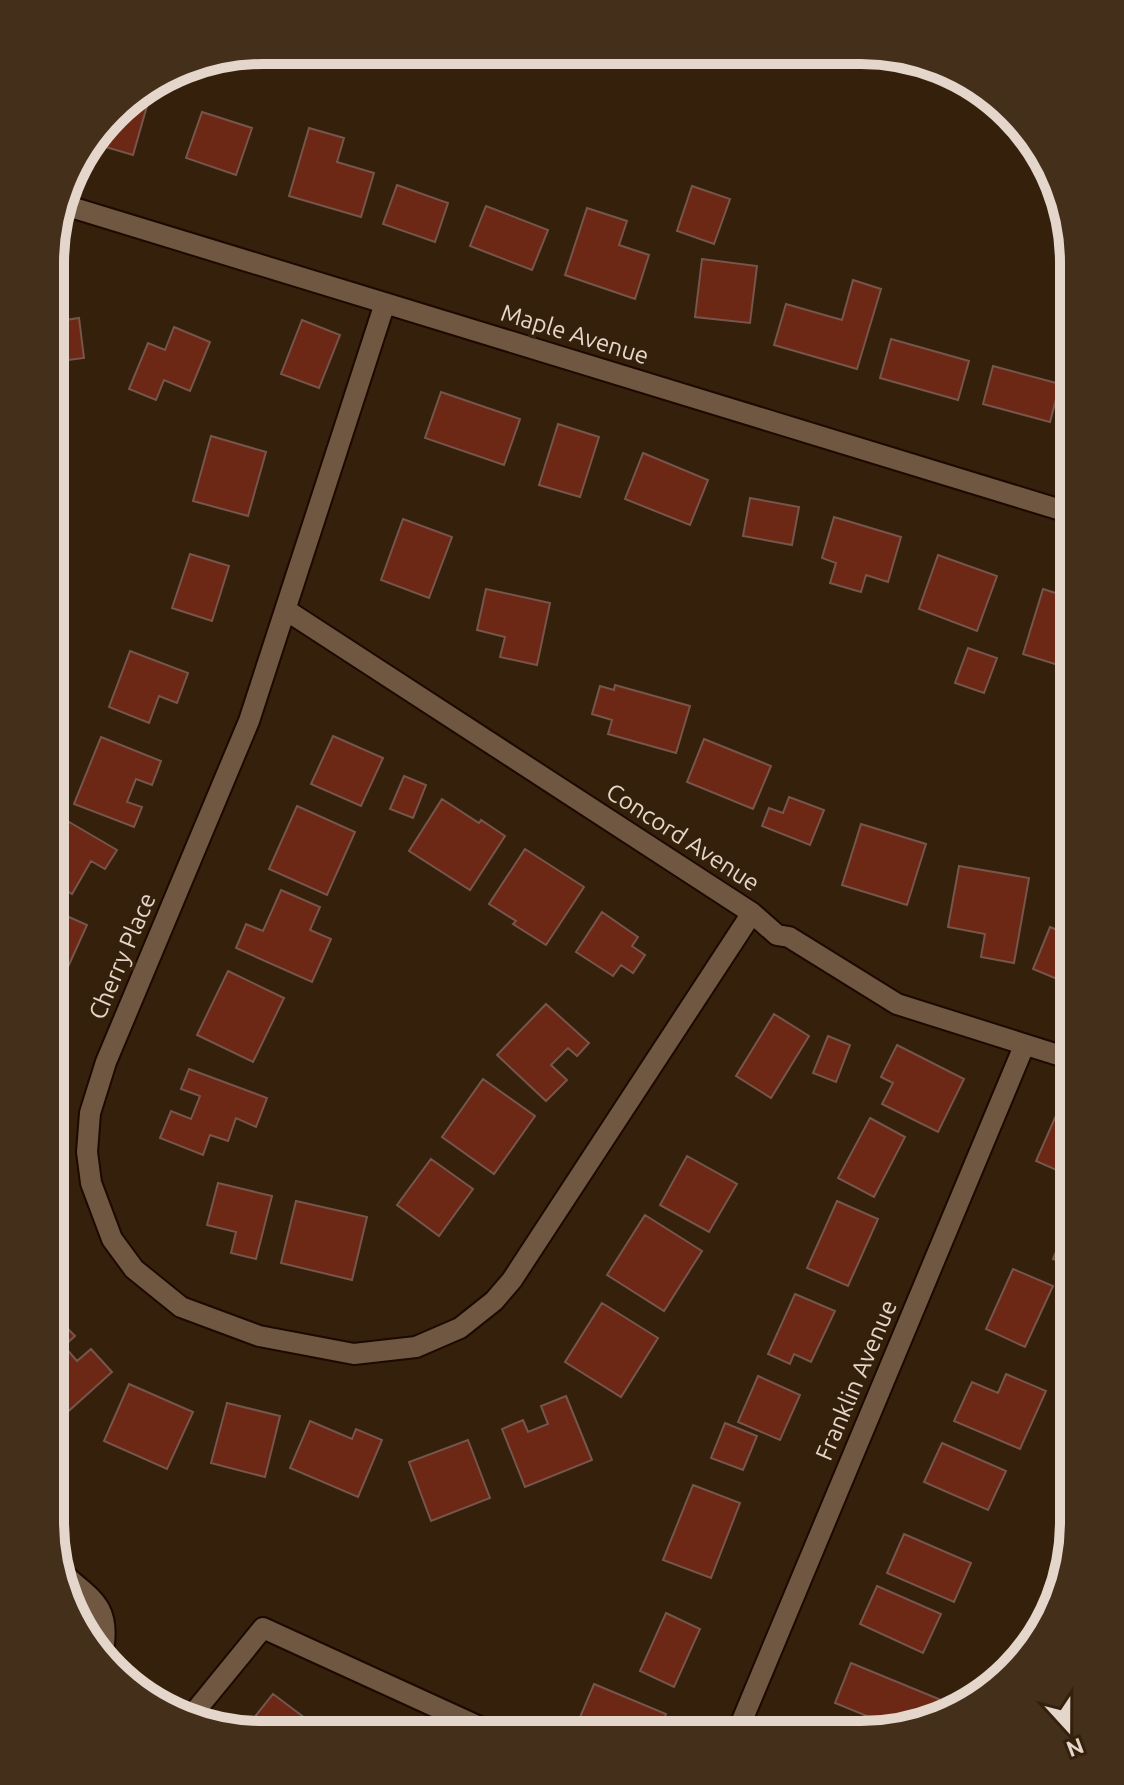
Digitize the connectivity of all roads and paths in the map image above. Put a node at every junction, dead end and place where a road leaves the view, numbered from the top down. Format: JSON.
{"nodes":[{"id":1,"x":73,"y":208,"type":"edge"},
{"id":2,"x":385,"y":303,"type":"junction"},
{"id":3,"x":1060,"y":510,"type":"edge"},
{"id":4,"x":286,"y":610,"type":"junction"},
{"id":5,"x":752,"y":913,"type":"junction"},
{"id":6,"x":1024,"y":1046,"type":"junction"},
{"id":7,"x":1060,"y":1056,"type":"edge"},
{"id":8,"x":75,"y":1584,"type":"edge"},
{"id":9,"x":105,"y":1642,"type":"edge"},
{"id":10,"x":197,"y":1709,"type":"edge"},
{"id":11,"x":467,"y":1721,"type":"edge"},
{"id":12,"x":742,"y":1721,"type":"edge"}],
"edges":[{"from":1,"to":2,"type":"street","name":"Maple Avenue"},
{"from":2,"to":3,"type":"street","name":"Maple Avenue"},
{"from":2,"to":4,"type":"street","name":"Cherry Place"},
{"from":4,"to":5,"type":"street","name":"Concord Avenue"},
{"from":4,"to":5,"type":"street","name":"Cherry Place"},
{"from":5,"to":6,"type":"street","name":"Concord Avenue"},
{"from":6,"to":7,"type":"street","name":"Concord Avenue"},
{"from":6,"to":12,"type":"street","name":"Franklin Avenue"},
{"from":8,"to":9,"type":"street"},
{"from":10,"to":11,"type":"street"}]}
